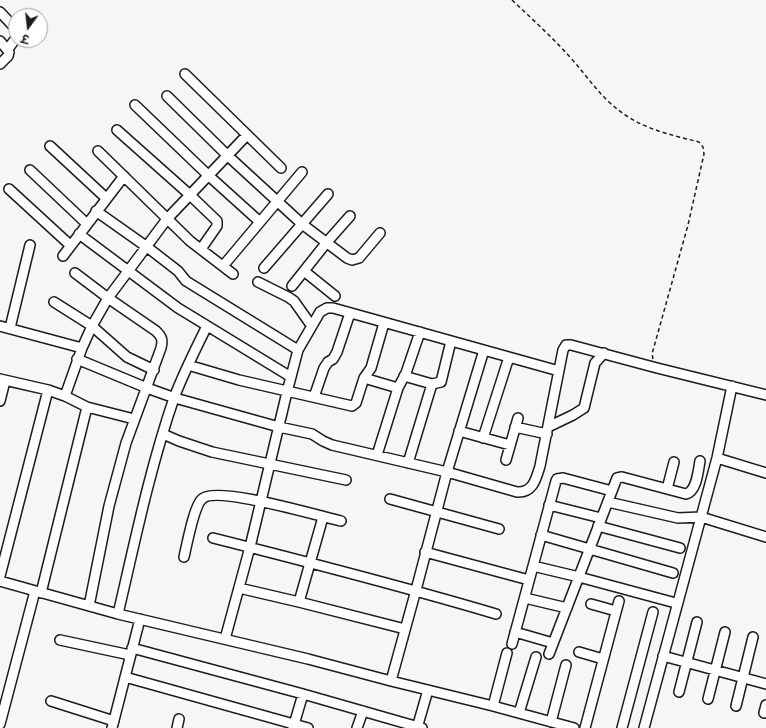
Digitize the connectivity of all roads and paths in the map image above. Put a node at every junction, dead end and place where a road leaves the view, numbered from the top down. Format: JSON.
{"nodes":[{"id":1,"x":512,"y":0,"type":"edge"},
{"id":2,"x":0,"y":12,"type":"edge"},
{"id":3,"x":8,"y":20,"type":"edge"},
{"id":4,"x":0,"y":41,"type":"edge"},
{"id":5,"x":8,"y":49,"type":"joint"},
{"id":6,"x":0,"y":64,"type":"edge"},
{"id":7,"x":185,"y":74,"type":"dead end"},
{"id":8,"x":167,"y":96,"type":"dead end"},
{"id":9,"x":135,"y":105,"type":"dead end"},
{"id":10,"x":117,"y":130,"type":"dead end"},
{"id":11,"x":247,"y":135,"type":"junction"},
{"id":12,"x":50,"y":146,"type":"dead end"},
{"id":13,"x":98,"y":151,"type":"dead end"},
{"id":14,"x":228,"y":156,"type":"junction"},
{"id":15,"x":281,"y":168,"type":"dead end"},
{"id":16,"x":30,"y":170,"type":"dead end"},
{"id":17,"x":302,"y":172,"type":"dead end"},
{"id":18,"x":124,"y":176,"type":"junction"},
{"id":19,"x":209,"y":176,"type":"junction"},
{"id":20,"x":9,"y":189,"type":"dead end"},
{"id":21,"x":328,"y":194,"type":"dead end"},
{"id":22,"x":190,"y":195,"type":"junction"},
{"id":23,"x":106,"y":198,"type":"junction"},
{"id":24,"x":278,"y":202,"type":"junction"},
{"id":25,"x":96,"y":211,"type":"junction"},
{"id":26,"x":350,"y":216,"type":"dead end"},
{"id":27,"x":167,"y":219,"type":"junction"},
{"id":28,"x":260,"y":222,"type":"junction"},
{"id":29,"x":87,"y":224,"type":"junction"},
{"id":30,"x":302,"y":224,"type":"junction"},
{"id":31,"x":380,"y":233,"type":"dead end"},
{"id":32,"x":79,"y":234,"type":"junction"},
{"id":33,"x":327,"y":242,"type":"junction"},
{"id":34,"x":30,"y":245,"type":"dead end"},
{"id":35,"x":70,"y":245,"type":"junction"},
{"id":36,"x":147,"y":247,"type":"junction"},
{"id":37,"x":201,"y":249,"type":"junction"},
{"id":38,"x":62,"y":256,"type":"dead end"},
{"id":39,"x":223,"y":266,"type":"junction"},
{"id":40,"x":264,"y":268,"type":"dead end"},
{"id":41,"x":304,"y":271,"type":"junction"},
{"id":42,"x":128,"y":272,"type":"junction"},
{"id":43,"x":75,"y":273,"type":"dead end"},
{"id":44,"x":233,"y":274,"type":"dead end"},
{"id":45,"x":258,"y":282,"type":"dead end"},
{"id":46,"x":292,"y":286,"type":"dead end"},
{"id":47,"x":335,"y":296,"type":"dead end"},
{"id":48,"x":108,"y":298,"type":"junction"},
{"id":49,"x":54,"y":302,"type":"dead end"},
{"id":50,"x":350,"y":313,"type":"junction"},
{"id":51,"x":384,"y":323,"type":"junction"},
{"id":52,"x":311,"y":325,"type":"junction"},
{"id":53,"x":0,"y":326,"type":"edge"},
{"id":54,"x":92,"y":326,"type":"junction"},
{"id":55,"x":207,"y":326,"type":"junction"},
{"id":56,"x":10,"y":328,"type":"junction"},
{"id":57,"x":420,"y":332,"type":"junction"},
{"id":58,"x":451,"y":341,"type":"junction"},
{"id":59,"x":82,"y":348,"type":"junction"},
{"id":60,"x":298,"y":350,"type":"junction"},
{"id":61,"x":484,"y":350,"type":"junction"},
{"id":62,"x":604,"y":353,"type":"junction"},
{"id":63,"x":509,"y":357,"type":"junction"},
{"id":64,"x":77,"y":359,"type":"junction"},
{"id":65,"x":188,"y":364,"type":"junction"},
{"id":66,"x":656,"y":368,"type":"junction"},
{"id":67,"x":154,"y":370,"type":"junction"},
{"id":68,"x":559,"y":371,"type":"junction"},
{"id":69,"x":404,"y":376,"type":"junction"},
{"id":70,"x":291,"y":377,"type":"junction"},
{"id":71,"x":364,"y":378,"type":"junction"},
{"id":72,"x":3,"y":380,"type":"edge"},
{"id":73,"x":432,"y":384,"type":"junction"},
{"id":74,"x":732,"y":386,"type":"junction"},
{"id":75,"x":146,"y":388,"type":"junction"},
{"id":76,"x":398,"y":388,"type":"junction"},
{"id":77,"x":48,"y":390,"type":"junction"},
{"id":78,"x":287,"y":392,"type":"junction"},
{"id":79,"x":766,"y":395,"type":"edge"},
{"id":80,"x":65,"y":396,"type":"junction"},
{"id":81,"x":314,"y":397,"type":"junction"},
{"id":82,"x":175,"y":398,"type":"junction"},
{"id":83,"x":0,"y":401,"type":"edge"},
{"id":84,"x":87,"y":407,"type":"junction"},
{"id":85,"x":134,"y":420,"type":"junction"},
{"id":86,"x":279,"y":427,"type":"junction"},
{"id":87,"x":459,"y":431,"type":"junction"},
{"id":88,"x":547,"y":431,"type":"junction"},
{"id":89,"x":163,"y":434,"type":"junction"},
{"id":90,"x":483,"y":438,"type":"junction"},
{"id":91,"x":510,"y":445,"type":"junction"},
{"id":92,"x":377,"y":455,"type":"junction"},
{"id":93,"x":717,"y":458,"type":"junction"},
{"id":94,"x":506,"y":460,"type":"dead end"},
{"id":95,"x":700,"y":461,"type":"dead end"},
{"id":96,"x":674,"y":462,"type":"dead end"},
{"id":97,"x":270,"y":463,"type":"junction"},
{"id":98,"x":408,"y":463,"type":"junction"},
{"id":99,"x":447,"y":472,"type":"junction"},
{"id":100,"x":766,"y":473,"type":"edge"},
{"id":101,"x":346,"y":480,"type":"dead end"},
{"id":102,"x":667,"y":489,"type":"junction"},
{"id":103,"x":612,"y":491,"type":"junction"},
{"id":104,"x":390,"y":499,"type":"dead end"},
{"id":105,"x":260,"y":501,"type":"junction"},
{"id":106,"x":608,"y":502,"type":"junction"},
{"id":107,"x":549,"y":505,"type":"junction"},
{"id":108,"x":436,"y":512,"type":"junction"},
{"id":109,"x":323,"y":517,"type":"junction"},
{"id":110,"x":701,"y":517,"type":"junction"},
{"id":111,"x":341,"y":521,"type":"dead end"},
{"id":112,"x":600,"y":522,"type":"junction"},
{"id":113,"x":499,"y":529,"type":"dead end"},
{"id":114,"x":541,"y":535,"type":"junction"},
{"id":115,"x":766,"y":536,"type":"edge"},
{"id":116,"x":213,"y":538,"type":"dead end"},
{"id":117,"x":250,"y":547,"type":"junction"},
{"id":118,"x":590,"y":548,"type":"junction"},
{"id":119,"x":680,"y":548,"type":"dead end"},
{"id":120,"x":425,"y":552,"type":"junction"},
{"id":121,"x":184,"y":556,"type":"dead end"},
{"id":122,"x":311,"y":562,"type":"junction"},
{"id":123,"x":533,"y":566,"type":"junction"},
{"id":124,"x":673,"y":573,"type":"dead end"},
{"id":125,"x":0,"y":576,"type":"edge"},
{"id":126,"x":579,"y":577,"type":"junction"},
{"id":127,"x":529,"y":580,"type":"junction"},
{"id":128,"x":0,"y":581,"type":"edge"},
{"id":129,"x":239,"y":588,"type":"junction"},
{"id":130,"x":416,"y":590,"type":"junction"},
{"id":131,"x":38,"y":592,"type":"junction"},
{"id":132,"x":524,"y":598,"type":"junction"},
{"id":133,"x":619,"y":601,"type":"dead end"},
{"id":134,"x":299,"y":602,"type":"junction"},
{"id":135,"x":672,"y":602,"type":"dead end"},
{"id":136,"x":591,"y":604,"type":"dead end"},
{"id":137,"x":89,"y":606,"type":"junction"},
{"id":138,"x":567,"y":608,"type":"junction"},
{"id":139,"x":616,"y":611,"type":"junction"},
{"id":140,"x":653,"y":612,"type":"dead end"},
{"id":141,"x":118,"y":614,"type":"junction"},
{"id":142,"x":496,"y":614,"type":"dead end"},
{"id":143,"x":140,"y":619,"type":"junction"},
{"id":144,"x":697,"y":622,"type":"dead end"},
{"id":145,"x":405,"y":630,"type":"junction"},
{"id":146,"x":515,"y":632,"type":"junction"},
{"id":147,"x":725,"y":632,"type":"dead end"},
{"id":148,"x":753,"y":637,"type":"dead end"},
{"id":149,"x":225,"y":638,"type":"junction"},
{"id":150,"x":60,"y":640,"type":"dead end"},
{"id":151,"x":554,"y":643,"type":"junction"},
{"id":152,"x":512,"y":644,"type":"dead end"},
{"id":153,"x":131,"y":652,"type":"junction"},
{"id":154,"x":579,"y":652,"type":"dead end"},
{"id":155,"x":507,"y":653,"type":"dead end"},
{"id":156,"x":549,"y":654,"type":"dead end"},
{"id":157,"x":663,"y":656,"type":"junction"},
{"id":158,"x":536,"y":657,"type":"dead end"},
{"id":159,"x":603,"y":659,"type":"junction"},
{"id":160,"x":686,"y":663,"type":"junction"},
{"id":161,"x":566,"y":665,"type":"dead end"},
{"id":162,"x":716,"y":671,"type":"junction"},
{"id":163,"x":125,"y":677,"type":"junction"},
{"id":164,"x":742,"y":678,"type":"junction"},
{"id":165,"x":390,"y":681,"type":"junction"},
{"id":166,"x":766,"y":684,"type":"edge"},
{"id":167,"x":428,"y":690,"type":"junction"},
{"id":168,"x":679,"y":692,"type":"dead end"},
{"id":169,"x":303,"y":694,"type":"junction"},
{"id":170,"x":708,"y":699,"type":"dead end"},
{"id":171,"x":52,"y":701,"type":"dead end"},
{"id":172,"x":493,"y":706,"type":"junction"},
{"id":173,"x":736,"y":706,"type":"dead end"},
{"id":174,"x":363,"y":711,"type":"junction"},
{"id":175,"x":520,"y":713,"type":"junction"},
{"id":176,"x":179,"y":719,"type":"dead end"},
{"id":177,"x":551,"y":722,"type":"junction"},
{"id":178,"x":0,"y":724,"type":"edge"},
{"id":179,"x":113,"y":724,"type":"edge"},
{"id":180,"x":294,"y":726,"type":"edge"},
{"id":181,"x":177,"y":728,"type":"edge"},
{"id":182,"x":308,"y":728,"type":"edge"},
{"id":183,"x":357,"y":728,"type":"edge"},
{"id":184,"x":419,"y":728,"type":"edge"},
{"id":185,"x":574,"y":728,"type":"edge"},
{"id":186,"x":585,"y":728,"type":"edge"},
{"id":187,"x":622,"y":728,"type":"edge"},
{"id":188,"x":644,"y":728,"type":"edge"}],
"edges":[{"from":1,"to":66,"type":"path"},
{"from":2,"to":3,"type":"street"},
{"from":4,"to":5,"type":"street"},
{"from":5,"to":6,"type":"street"},
{"from":7,"to":11,"type":"street"},
{"from":8,"to":14,"type":"street"},
{"from":9,"to":19,"type":"street"},
{"from":10,"to":22,"type":"street"},
{"from":11,"to":14,"type":"street"},
{"from":11,"to":15,"type":"street"},
{"from":12,"to":23,"type":"street"},
{"from":13,"to":18,"type":"street"},
{"from":14,"to":19,"type":"street"},
{"from":14,"to":24,"type":"street"},
{"from":16,"to":29,"type":"street"},
{"from":17,"to":24,"type":"street"},
{"from":18,"to":23,"type":"street"},
{"from":18,"to":27,"type":"street"},
{"from":19,"to":22,"type":"street"},
{"from":19,"to":28,"type":"street"},
{"from":20,"to":35,"type":"street"},
{"from":21,"to":30,"type":"street"},
{"from":22,"to":27,"type":"street"},
{"from":22,"to":37,"type":"street"},
{"from":23,"to":25,"type":"street"},
{"from":24,"to":28,"type":"street"},
{"from":24,"to":30,"type":"street"},
{"from":25,"to":29,"type":"street"},
{"from":25,"to":36,"type":"street"},
{"from":26,"to":33,"type":"street"},
{"from":27,"to":36,"type":"street"},
{"from":27,"to":37,"type":"street"},
{"from":28,"to":39,"type":"street"},
{"from":29,"to":32,"type":"street"},
{"from":30,"to":33,"type":"street"},
{"from":30,"to":40,"type":"street"},
{"from":31,"to":33,"type":"street"},
{"from":32,"to":35,"type":"street"},
{"from":32,"to":42,"type":"street"},
{"from":33,"to":41,"type":"street"},
{"from":34,"to":56,"type":"street"},
{"from":35,"to":38,"type":"street"},
{"from":36,"to":42,"type":"street"},
{"from":36,"to":60,"type":"street"},
{"from":37,"to":39,"type":"street"},
{"from":39,"to":44,"type":"street"},
{"from":41,"to":46,"type":"street"},
{"from":41,"to":47,"type":"street"},
{"from":42,"to":48,"type":"street"},
{"from":42,"to":55,"type":"street"},
{"from":43,"to":48,"type":"street"},
{"from":45,"to":52,"type":"street"},
{"from":48,"to":54,"type":"street"},
{"from":48,"to":67,"type":"street"},
{"from":49,"to":54,"type":"street"},
{"from":50,"to":51,"type":"street"},
{"from":50,"to":52,"type":"street"},
{"from":50,"to":81,"type":"street"},
{"from":51,"to":57,"type":"street"},
{"from":51,"to":71,"type":"street"},
{"from":52,"to":60,"type":"street"},
{"from":53,"to":56,"type":"street"},
{"from":54,"to":59,"type":"street"},
{"from":54,"to":67,"type":"street"},
{"from":55,"to":65,"type":"street"},
{"from":55,"to":70,"type":"street"},
{"from":56,"to":59,"type":"street"},
{"from":57,"to":58,"type":"street"},
{"from":57,"to":69,"type":"street"},
{"from":58,"to":61,"type":"street"},
{"from":58,"to":73,"type":"street"},
{"from":59,"to":64,"type":"street"},
{"from":60,"to":70,"type":"street"},
{"from":61,"to":63,"type":"street"},
{"from":61,"to":87,"type":"street"},
{"from":62,"to":66,"type":"street"},
{"from":62,"to":68,"type":"street"},
{"from":62,"to":88,"type":"street"},
{"from":63,"to":68,"type":"street"},
{"from":63,"to":90,"type":"street"},
{"from":64,"to":75,"type":"street"},
{"from":64,"to":80,"type":"street"},
{"from":65,"to":78,"type":"street"},
{"from":65,"to":82,"type":"street"},
{"from":66,"to":74,"type":"street"},
{"from":67,"to":75,"type":"street"},
{"from":68,"to":88,"type":"street"},
{"from":69,"to":73,"type":"street"},
{"from":69,"to":76,"type":"street"},
{"from":70,"to":78,"type":"street"},
{"from":71,"to":76,"type":"street"},
{"from":71,"to":81,"type":"street"},
{"from":72,"to":77,"type":"street"},
{"from":72,"to":83,"type":"street"},
{"from":73,"to":98,"type":"street"},
{"from":74,"to":79,"type":"street"},
{"from":74,"to":93,"type":"street"},
{"from":75,"to":82,"type":"street"},
{"from":75,"to":85,"type":"street"},
{"from":76,"to":92,"type":"street"},
{"from":77,"to":80,"type":"street"},
{"from":77,"to":125,"type":"street"},
{"from":78,"to":81,"type":"street"},
{"from":78,"to":86,"type":"street"},
{"from":80,"to":84,"type":"street"},
{"from":82,"to":86,"type":"street"},
{"from":82,"to":89,"type":"street"},
{"from":84,"to":85,"type":"street"},
{"from":84,"to":131,"type":"street"},
{"from":85,"to":137,"type":"street"},
{"from":86,"to":92,"type":"street"},
{"from":86,"to":97,"type":"street"},
{"from":87,"to":90,"type":"street"},
{"from":87,"to":99,"type":"street"},
{"from":88,"to":91,"type":"street"},
{"from":88,"to":99,"type":"street"},
{"from":89,"to":97,"type":"street"},
{"from":89,"to":141,"type":"street"},
{"from":90,"to":91,"type":"street"},
{"from":91,"to":94,"type":"street"},
{"from":92,"to":98,"type":"street"},
{"from":93,"to":100,"type":"street"},
{"from":93,"to":110,"type":"street"},
{"from":95,"to":102,"type":"street"},
{"from":96,"to":102,"type":"street"},
{"from":97,"to":101,"type":"street"},
{"from":97,"to":105,"type":"street"},
{"from":98,"to":99,"type":"street"},
{"from":99,"to":108,"type":"street"},
{"from":102,"to":103,"type":"street"},
{"from":103,"to":106,"type":"street"},
{"from":103,"to":107,"type":"street"},
{"from":104,"to":108,"type":"street"},
{"from":105,"to":109,"type":"street"},
{"from":105,"to":117,"type":"street"},
{"from":105,"to":121,"type":"street"},
{"from":106,"to":110,"type":"street"},
{"from":106,"to":112,"type":"street"},
{"from":107,"to":112,"type":"street"},
{"from":107,"to":114,"type":"street"},
{"from":108,"to":113,"type":"street"},
{"from":108,"to":120,"type":"street"},
{"from":109,"to":111,"type":"street"},
{"from":109,"to":122,"type":"street"},
{"from":110,"to":115,"type":"street"},
{"from":110,"to":157,"type":"street"},
{"from":112,"to":118,"type":"street"},
{"from":112,"to":119,"type":"street"},
{"from":114,"to":118,"type":"street"},
{"from":114,"to":123,"type":"street"},
{"from":116,"to":117,"type":"street"},
{"from":117,"to":122,"type":"street"},
{"from":117,"to":129,"type":"street"},
{"from":118,"to":124,"type":"street"},
{"from":118,"to":126,"type":"street"},
{"from":120,"to":127,"type":"street"},
{"from":120,"to":130,"type":"street"},
{"from":122,"to":130,"type":"street"},
{"from":122,"to":134,"type":"street"},
{"from":123,"to":126,"type":"street"},
{"from":123,"to":127,"type":"street"},
{"from":126,"to":135,"type":"street"},
{"from":126,"to":138,"type":"street"},
{"from":127,"to":132,"type":"street"},
{"from":128,"to":131,"type":"street"},
{"from":129,"to":134,"type":"street"},
{"from":129,"to":149,"type":"street"},
{"from":130,"to":142,"type":"street"},
{"from":130,"to":145,"type":"street"},
{"from":131,"to":137,"type":"street"},
{"from":131,"to":178,"type":"street"},
{"from":132,"to":138,"type":"street"},
{"from":132,"to":146,"type":"street"},
{"from":133,"to":139,"type":"street"},
{"from":134,"to":145,"type":"street"},
{"from":136,"to":139,"type":"street"},
{"from":137,"to":141,"type":"street"},
{"from":138,"to":151,"type":"street"},
{"from":139,"to":159,"type":"street"},
{"from":140,"to":187,"type":"street"},
{"from":141,"to":143,"type":"street"},
{"from":143,"to":149,"type":"street"},
{"from":143,"to":153,"type":"street"},
{"from":144,"to":160,"type":"street"},
{"from":145,"to":165,"type":"street"},
{"from":146,"to":151,"type":"street"},
{"from":146,"to":152,"type":"street"},
{"from":147,"to":162,"type":"street"},
{"from":148,"to":164,"type":"street"},
{"from":149,"to":165,"type":"street"},
{"from":150,"to":153,"type":"street"},
{"from":151,"to":156,"type":"street"},
{"from":153,"to":163,"type":"street"},
{"from":153,"to":169,"type":"street"},
{"from":154,"to":159,"type":"street"},
{"from":155,"to":172,"type":"street"},
{"from":157,"to":160,"type":"street"},
{"from":157,"to":188,"type":"street"},
{"from":158,"to":175,"type":"street"},
{"from":159,"to":186,"type":"street"},
{"from":160,"to":162,"type":"street"},
{"from":160,"to":168,"type":"street"},
{"from":161,"to":177,"type":"street"},
{"from":162,"to":164,"type":"street"},
{"from":162,"to":170,"type":"street"},
{"from":163,"to":179,"type":"street"},
{"from":163,"to":180,"type":"street"},
{"from":164,"to":166,"type":"street"},
{"from":164,"to":173,"type":"street"},
{"from":165,"to":167,"type":"street"},
{"from":167,"to":172,"type":"street"},
{"from":167,"to":184,"type":"street"},
{"from":169,"to":174,"type":"street"},
{"from":169,"to":180,"type":"street"},
{"from":171,"to":179,"type":"street"},
{"from":172,"to":175,"type":"street"},
{"from":174,"to":183,"type":"street"},
{"from":174,"to":184,"type":"street"},
{"from":175,"to":177,"type":"street"},
{"from":176,"to":181,"type":"street"},
{"from":177,"to":185,"type":"street"},
{"from":180,"to":182,"type":"street"}]}
